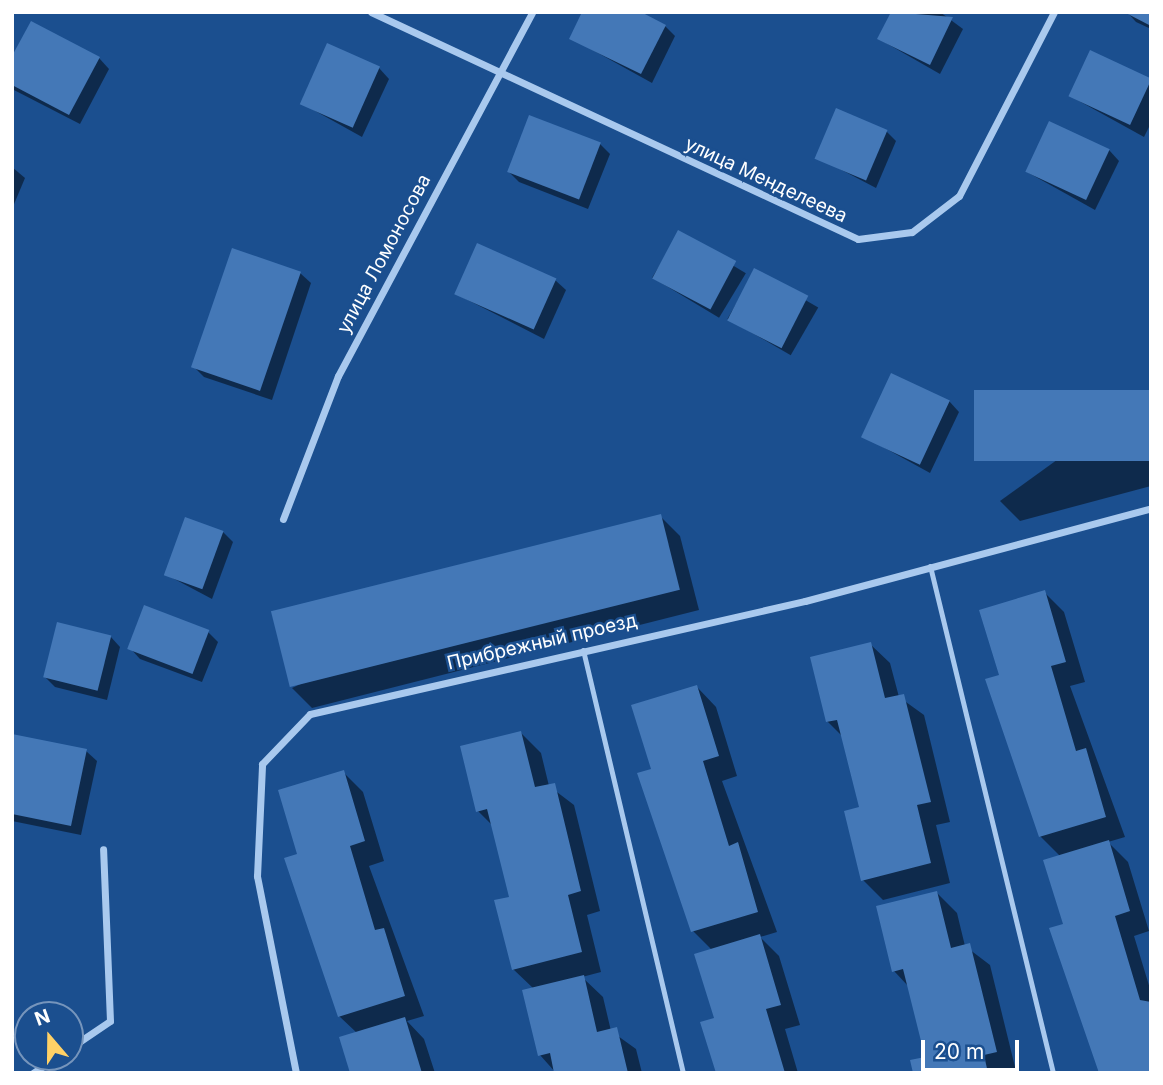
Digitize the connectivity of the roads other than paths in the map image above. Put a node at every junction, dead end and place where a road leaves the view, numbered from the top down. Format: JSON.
{"nodes":[{"id":1,"x":371,"y":12,"type":"edge"},
{"id":2,"x":532,"y":12,"type":"edge"},
{"id":3,"x":1054,"y":12,"type":"edge"},
{"id":4,"x":498,"y":73,"type":"junction"},
{"id":5,"x":1151,"y":508,"type":"edge"},
{"id":6,"x":283,"y":519,"type":"dead end"},
{"id":7,"x":930,"y":566,"type":"junction"},
{"id":8,"x":582,"y":649,"type":"junction"},
{"id":9,"x":103,"y":849,"type":"dead end"},
{"id":10,"x":84,"y":1039,"type":"edge"},
{"id":11,"x":296,"y":1073,"type":"edge"},
{"id":12,"x":683,"y":1073,"type":"edge"},
{"id":13,"x":1054,"y":1073,"type":"edge"}],
"edges":[{"from":1,"to":4,"type":"street","name":"улица Менделеева"},
{"from":2,"to":4,"type":"street","name":"улица Ломоносова"},
{"from":3,"to":4,"type":"street","name":"улица Менделеева"},
{"from":4,"to":6,"type":"street","name":"улица Ломоносова"},
{"from":5,"to":7,"type":"street","name":"Прибрежный проезд"},
{"from":7,"to":8,"type":"street","name":"Прибрежный проезд"},
{"from":7,"to":13,"type":"lane"},
{"from":8,"to":11,"type":"street","name":"Прибрежный проезд"},
{"from":8,"to":12,"type":"lane"},
{"from":9,"to":10,"type":"street"}]}
